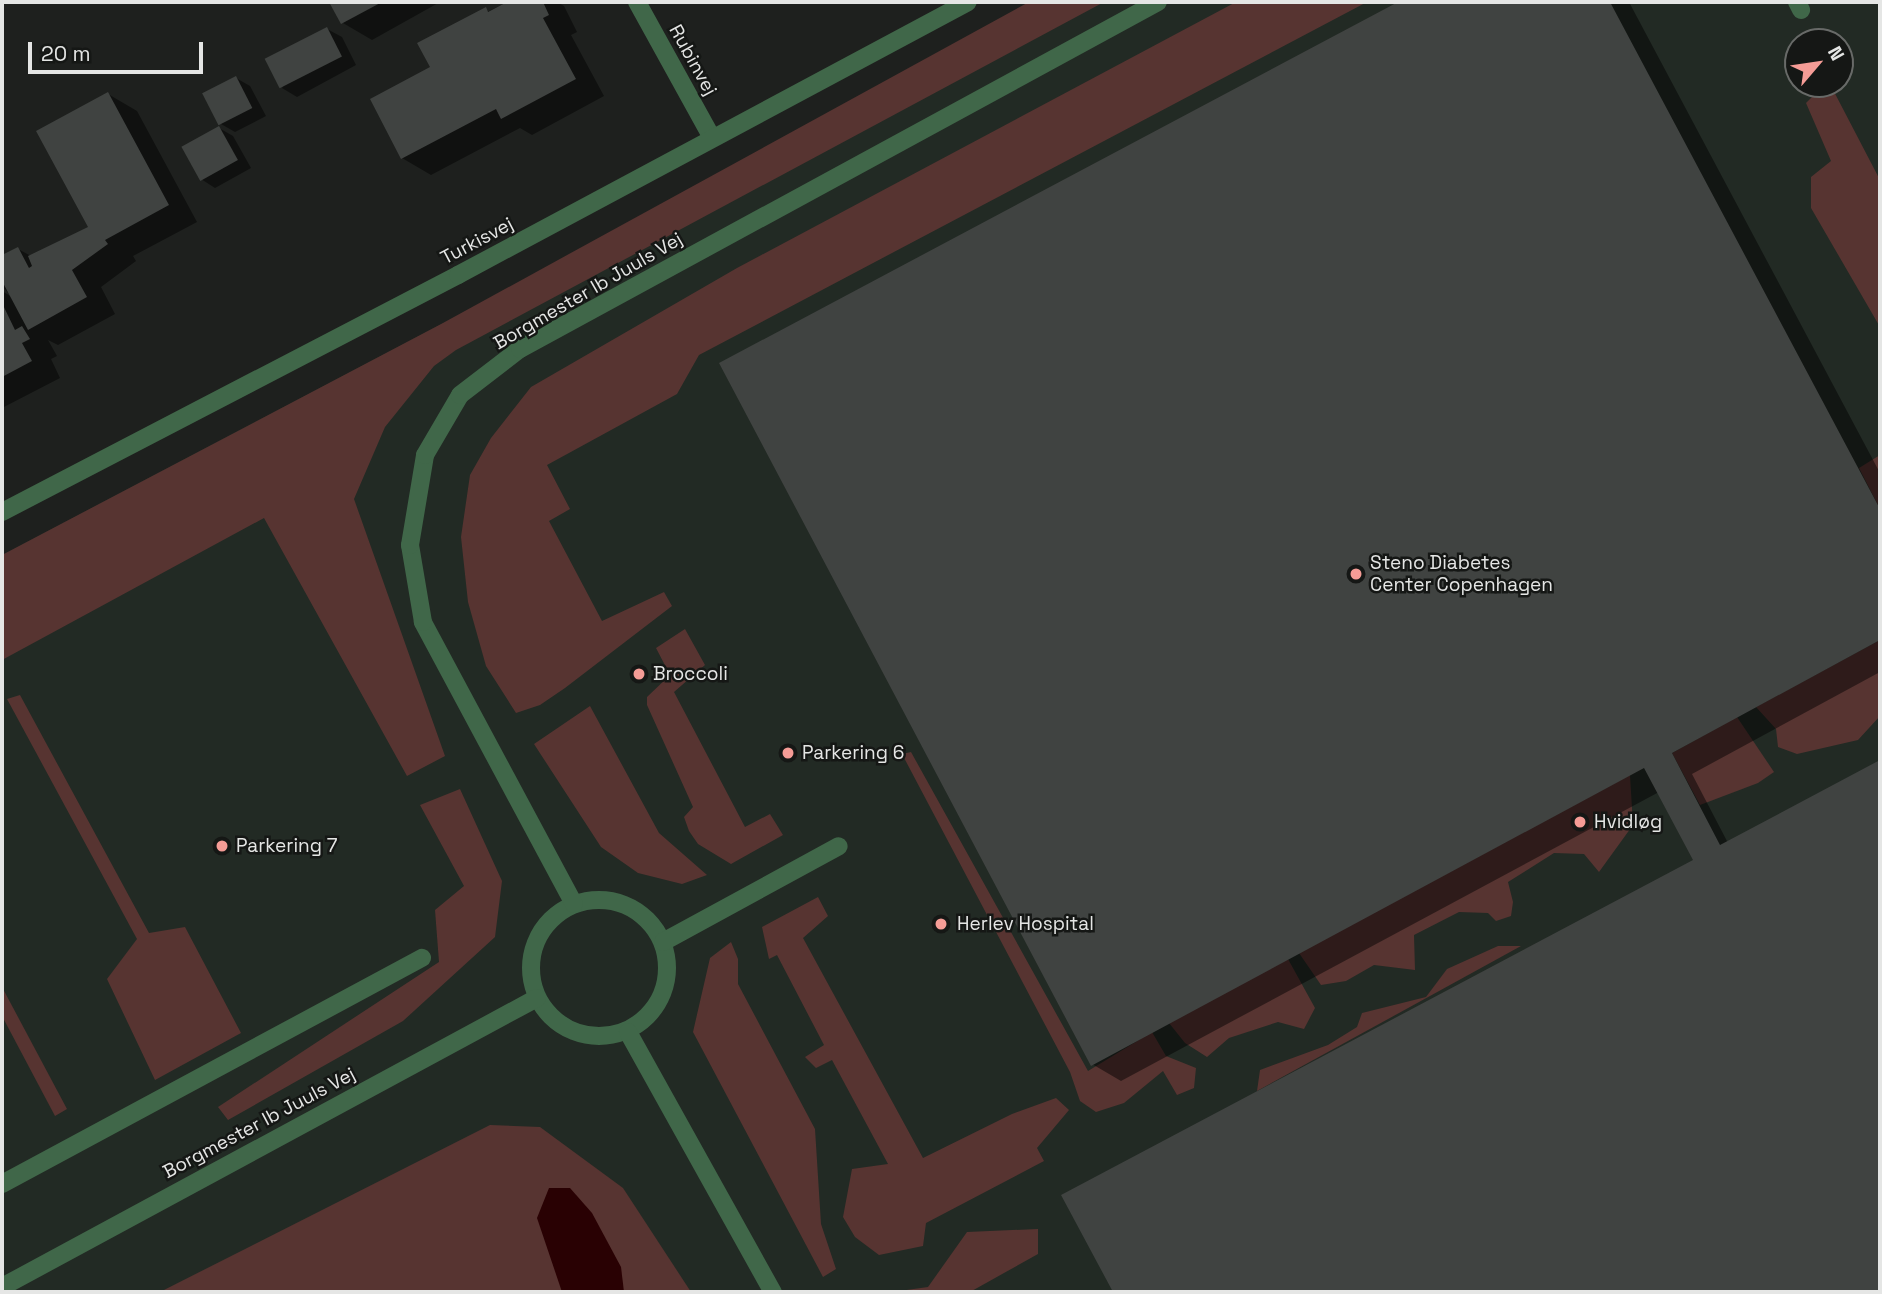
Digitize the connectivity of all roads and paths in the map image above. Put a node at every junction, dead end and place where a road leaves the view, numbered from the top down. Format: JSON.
{"nodes":[{"id":1,"x":637,"y":2,"type":"edge"},
{"id":2,"x":968,"y":2,"type":"edge"},
{"id":3,"x":1158,"y":2,"type":"edge"},
{"id":4,"x":712,"y":138,"type":"junction"},
{"id":5,"x":2,"y":512,"type":"edge"},
{"id":6,"x":839,"y":846,"type":"dead end"},
{"id":7,"x":574,"y":904,"type":"junction"},
{"id":8,"x":663,"y":942,"type":"junction"},
{"id":9,"x":422,"y":958,"type":"dead end"},
{"id":10,"x":537,"y":998,"type":"junction"},
{"id":11,"x":628,"y":1032,"type":"junction"},
{"id":12,"x":2,"y":1184,"type":"edge"},
{"id":13,"x":2,"y":1287,"type":"edge"},
{"id":14,"x":773,"y":1292,"type":"edge"}],
"edges":[{"from":1,"to":4,"type":"street","name":"Rubinvej"},
{"from":2,"to":4,"type":"street","name":"Turkisvej"},
{"from":3,"to":7,"type":"street","name":"Borgmester Ib Juuls Vej"},
{"from":4,"to":5,"type":"street","name":"Turkisvej"},
{"from":6,"to":8,"type":"street"},
{"from":7,"to":8,"type":"street"},
{"from":7,"to":10,"type":"street"},
{"from":8,"to":11,"type":"street"},
{"from":9,"to":12,"type":"street"},
{"from":10,"to":11,"type":"street"},
{"from":10,"to":13,"type":"street","name":"Borgmester Ib Juuls Vej"},
{"from":11,"to":14,"type":"street"}]}
